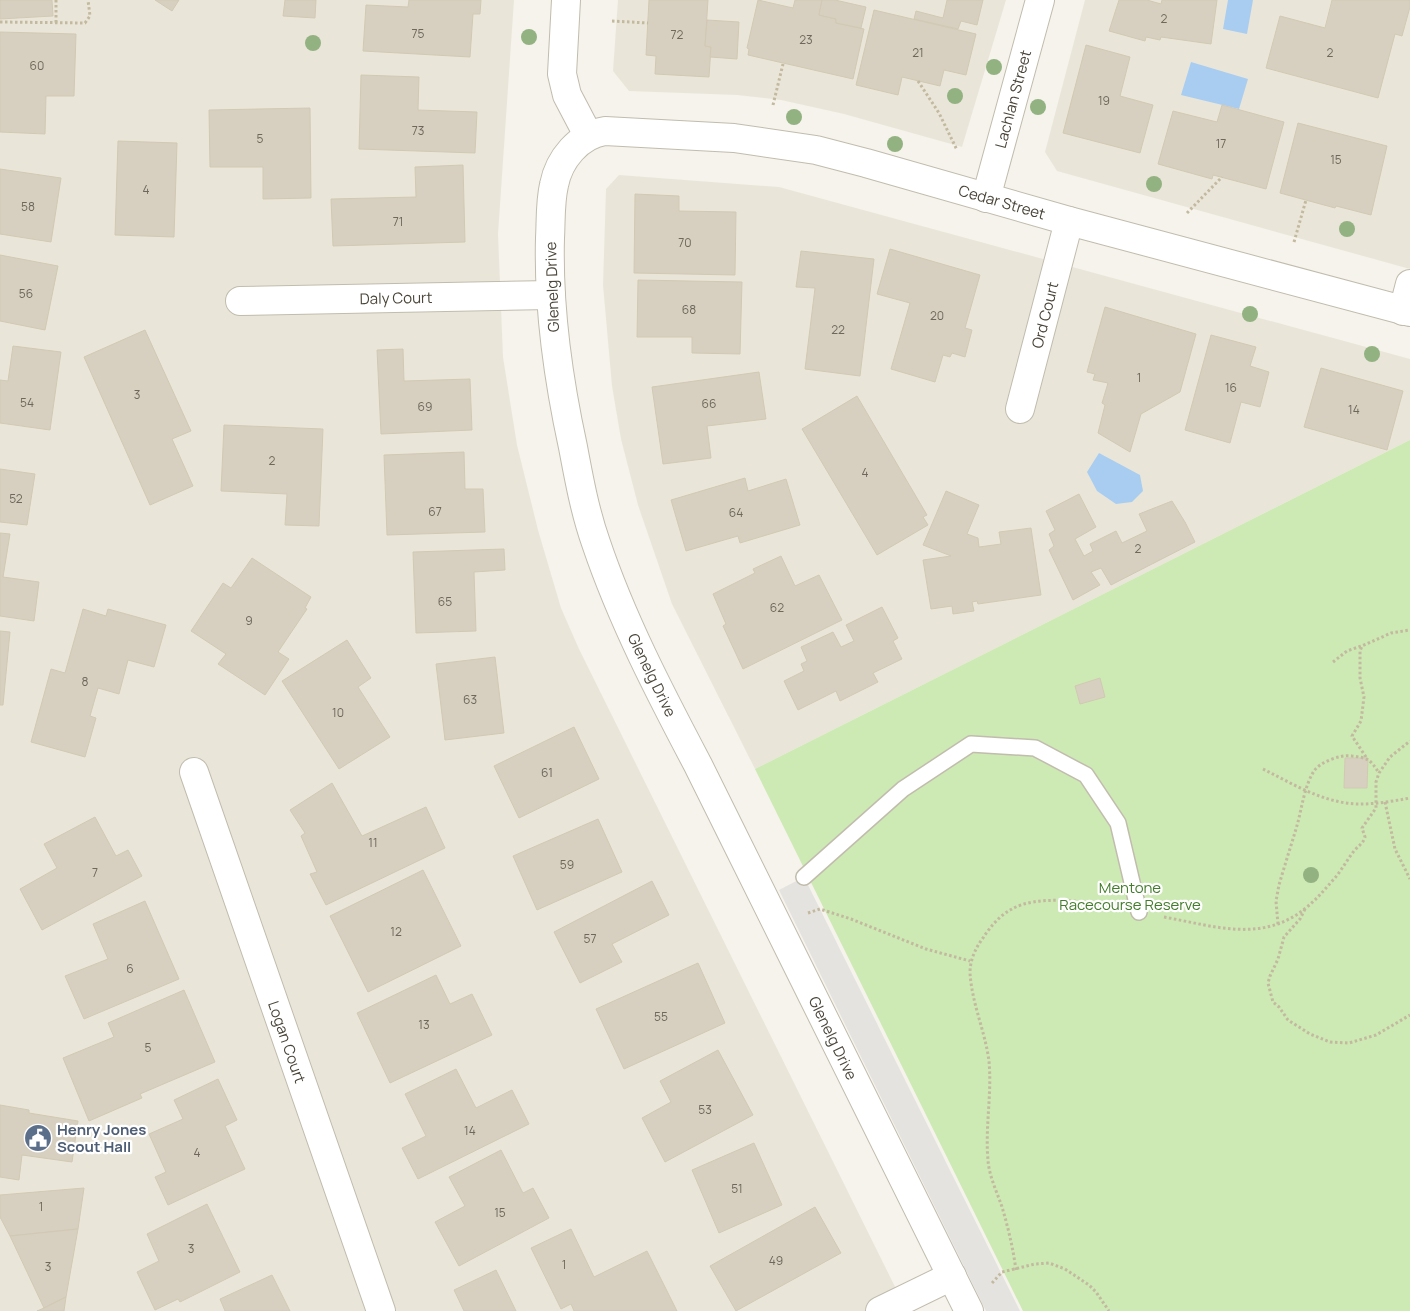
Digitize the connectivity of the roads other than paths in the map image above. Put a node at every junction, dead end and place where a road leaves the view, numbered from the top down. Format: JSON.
{"nodes":[{"id":1,"x":566,"y":0,"type":"edge"},
{"id":2,"x":1040,"y":0,"type":"edge"},
{"id":3,"x":588,"y":135,"type":"junction"},
{"id":4,"x":986,"y":198,"type":"junction"},
{"id":5,"x":1069,"y":221,"type":"junction"},
{"id":6,"x":1410,"y":284,"type":"edge"},
{"id":7,"x":551,"y":295,"type":"junction"},
{"id":8,"x":240,"y":301,"type":"dead end"},
{"id":9,"x":1406,"y":312,"type":"edge"},
{"id":10,"x":1020,"y":408,"type":"dead end"},
{"id":11,"x":194,"y":772,"type":"dead end"},
{"id":12,"x":804,"y":877,"type":"dead end"},
{"id":13,"x":1140,"y":912,"type":"road end"},
{"id":14,"x":952,"y":1276,"type":"junction"},
{"id":15,"x":381,"y":1311,"type":"edge"},
{"id":16,"x":880,"y":1311,"type":"edge"},
{"id":17,"x":969,"y":1311,"type":"edge"}],
"edges":[{"from":1,"to":3,"type":"street"},
{"from":2,"to":4,"type":"street","name":"Lachlan Street"},
{"from":3,"to":4,"type":"street","name":"Cedar Street"},
{"from":3,"to":7,"type":"street","name":"Glenelg Drive"},
{"from":4,"to":5,"type":"street","name":"Cedar Street"},
{"from":5,"to":9,"type":"street","name":"Cedar Street"},
{"from":5,"to":10,"type":"street","name":"Ord Court"},
{"from":6,"to":9,"type":"street"},
{"from":7,"to":8,"type":"street","name":"Daly Court"},
{"from":7,"to":14,"type":"street","name":"Glenelg Drive"},
{"from":11,"to":15,"type":"street","name":"Logan Court"},
{"from":12,"to":13,"type":"lane"},
{"from":14,"to":16,"type":"street"},
{"from":14,"to":17,"type":"street","name":"Glenelg Drive"}]}
